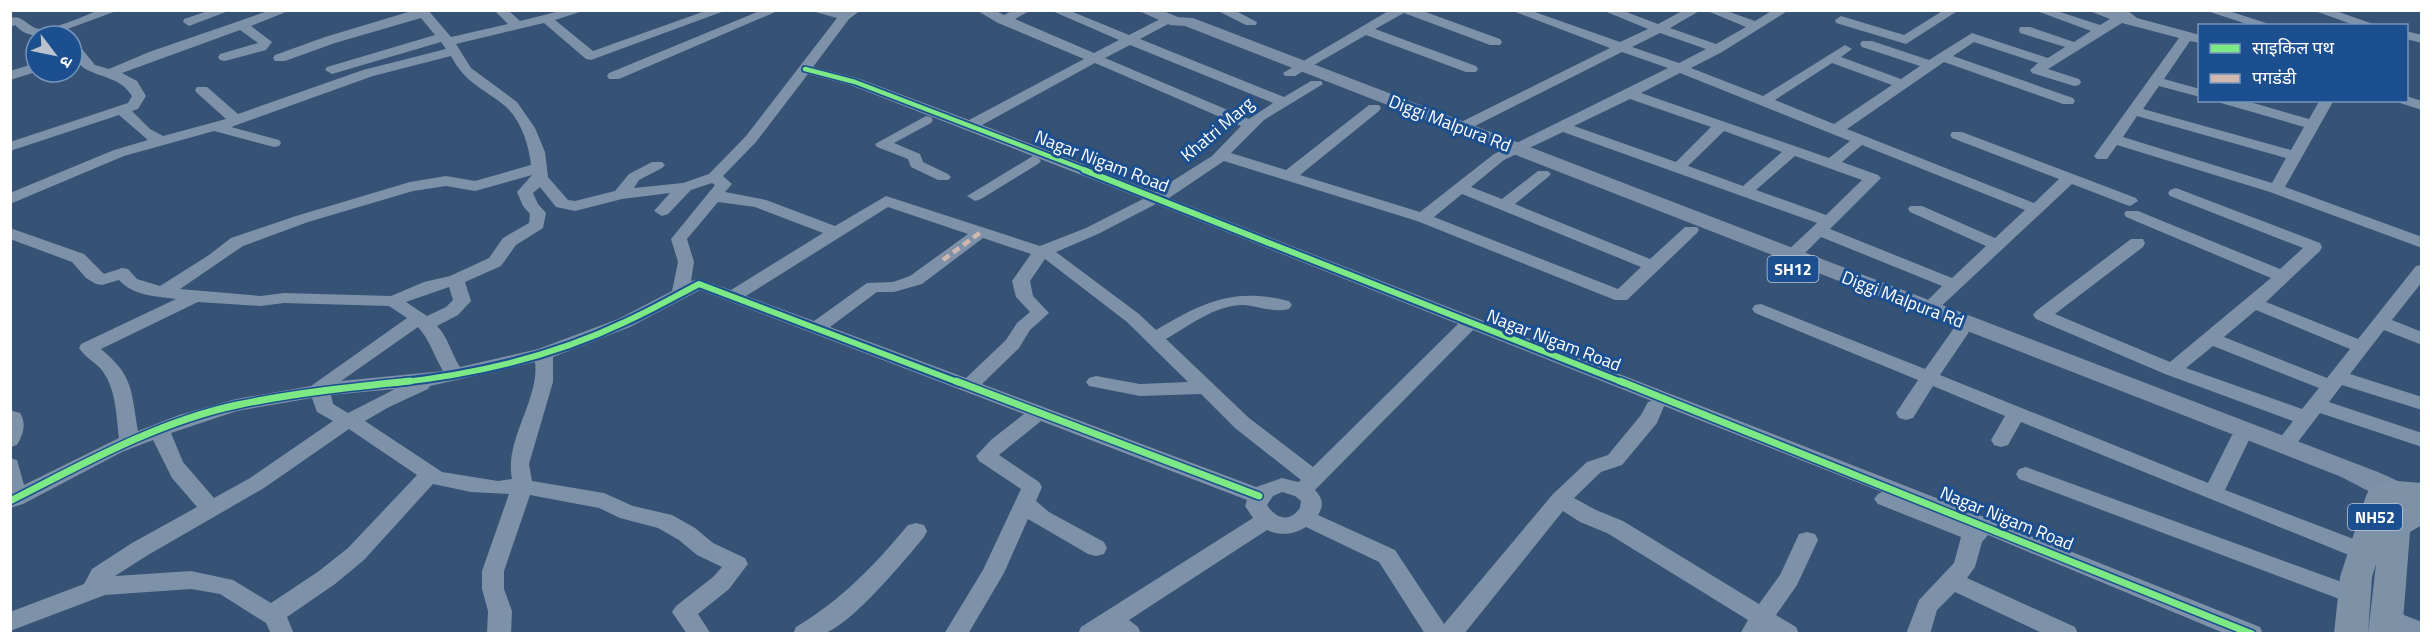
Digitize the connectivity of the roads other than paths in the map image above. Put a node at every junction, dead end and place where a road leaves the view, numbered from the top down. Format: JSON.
{"nodes":[{"id":1,"x":113,"y":10,"type":"edge"},
{"id":2,"x":225,"y":10,"type":"edge"},
{"id":3,"x":285,"y":10,"type":"edge"},
{"id":4,"x":500,"y":10,"type":"edge"},
{"id":5,"x":580,"y":10,"type":"edge"},
{"id":6,"x":721,"y":10,"type":"edge"},
{"id":7,"x":774,"y":10,"type":"edge"},
{"id":8,"x":814,"y":10,"type":"edge"},
{"id":9,"x":982,"y":10,"type":"edge"},
{"id":10,"x":1025,"y":10,"type":"edge"},
{"id":11,"x":1056,"y":10,"type":"edge"},
{"id":12,"x":1145,"y":10,"type":"edge"},
{"id":13,"x":1221,"y":10,"type":"edge"},
{"id":14,"x":1400,"y":10,"type":"edge"},
{"id":15,"x":1407,"y":10,"type":"edge"},
{"id":16,"x":1516,"y":10,"type":"edge"},
{"id":17,"x":1608,"y":10,"type":"edge"},
{"id":18,"x":1695,"y":10,"type":"edge"},
{"id":19,"x":1712,"y":10,"type":"edge"},
{"id":20,"x":1784,"y":10,"type":"edge"},
{"id":21,"x":1843,"y":10,"type":"edge"},
{"id":22,"x":1953,"y":10,"type":"edge"},
{"id":23,"x":2040,"y":10,"type":"edge"},
{"id":24,"x":2093,"y":10,"type":"edge"},
{"id":25,"x":2210,"y":10,"type":"edge"},
{"id":26,"x":2318,"y":10,"type":"edge"},
{"id":27,"x":422,"y":12,"type":"edge"},
{"id":28,"x":261,"y":13,"type":"edge"},
{"id":29,"x":850,"y":13,"type":"edge"},
{"id":30,"x":2124,"y":16,"type":"edge"},
{"id":31,"x":546,"y":20,"type":"junction"},
{"id":32,"x":1003,"y":20,"type":"junction"},
{"id":33,"x":1172,"y":20,"type":"junction"},
{"id":34,"x":189,"y":22,"type":"dead end"},
{"id":35,"x":1251,"y":22,"type":"dead end"},
{"id":36,"x":75,"y":24,"type":"edge"},
{"id":37,"x":2262,"y":24,"type":"edge"},
{"id":38,"x":2366,"y":24,"type":"edge"},
{"id":39,"x":242,"y":25,"type":"junction"},
{"id":40,"x":518,"y":26,"type":"junction"},
{"id":41,"x":1756,"y":26,"type":"junction"},
{"id":42,"x":1661,"y":27,"type":"junction"},
{"id":43,"x":1365,"y":30,"type":"junction"},
{"id":44,"x":2025,"y":30,"type":"dead end"},
{"id":45,"x":2101,"y":30,"type":"junction"},
{"id":46,"x":2193,"y":37,"type":"edge"},
{"id":47,"x":1127,"y":40,"type":"junction"},
{"id":48,"x":1495,"y":42,"type":"dead end"},
{"id":49,"x":449,"y":44,"type":"junction"},
{"id":50,"x":1868,"y":44,"type":"dead end"},
{"id":51,"x":2074,"y":46,"type":"junction"},
{"id":52,"x":1621,"y":47,"type":"junction"},
{"id":53,"x":1717,"y":49,"type":"junction"},
{"id":54,"x":1845,"y":49,"type":"dead end"},
{"id":55,"x":225,"y":57,"type":"dead end"},
{"id":56,"x":1943,"y":57,"type":"junction"},
{"id":57,"x":280,"y":58,"type":"dead end"},
{"id":58,"x":1092,"y":58,"type":"junction"},
{"id":59,"x":1831,"y":58,"type":"junction"},
{"id":60,"x":2011,"y":61,"type":"dead end"},
{"id":61,"x":84,"y":62,"type":"edge"},
{"id":62,"x":1930,"y":65,"type":"junction"},
{"id":63,"x":2043,"y":66,"type":"junction"},
{"id":64,"x":1680,"y":68,"type":"junction"},
{"id":65,"x":805,"y":69,"type":"junction"},
{"id":66,"x":1296,"y":69,"type":"junction"},
{"id":67,"x":1471,"y":69,"type":"dead end"},
{"id":68,"x":332,"y":70,"type":"dead end"},
{"id":69,"x":110,"y":73,"type":"junction"},
{"id":70,"x":614,"y":76,"type":"dead end"},
{"id":71,"x":843,"y":81,"type":"junction"},
{"id":72,"x":2156,"y":81,"type":"junction"},
{"id":73,"x":2074,"y":82,"type":"dead end"},
{"id":74,"x":1316,"y":84,"type":"junction"},
{"id":75,"x":1903,"y":84,"type":"junction"},
{"id":76,"x":202,"y":90,"type":"dead end"},
{"id":77,"x":2198,"y":93,"type":"edge"},
{"id":78,"x":1629,"y":94,"type":"junction"},
{"id":79,"x":1764,"y":101,"type":"junction"},
{"id":80,"x":2068,"y":101,"type":"dead end"},
{"id":81,"x":1284,"y":102,"type":"junction"},
{"id":82,"x":2233,"y":102,"type":"edge"},
{"id":83,"x":2326,"y":102,"type":"edge"},
{"id":84,"x":1374,"y":108,"type":"junction"},
{"id":85,"x":122,"y":110,"type":"junction"},
{"id":86,"x":2134,"y":111,"type":"junction"},
{"id":87,"x":236,"y":120,"type":"junction"},
{"id":88,"x":926,"y":120,"type":"junction"},
{"id":89,"x":970,"y":125,"type":"junction"},
{"id":90,"x":1251,"y":125,"type":"junction"},
{"id":91,"x":2313,"y":125,"type":"junction"},
{"id":92,"x":215,"y":126,"type":"junction"},
{"id":93,"x":1721,"y":126,"type":"junction"},
{"id":94,"x":1563,"y":127,"type":"junction"},
{"id":95,"x":1462,"y":128,"type":"junction"},
{"id":96,"x":1835,"y":130,"type":"junction"},
{"id":97,"x":1957,"y":135,"type":"dead end"},
{"id":98,"x":2114,"y":139,"type":"junction"},
{"id":99,"x":1860,"y":140,"type":"junction"},
{"id":100,"x":160,"y":141,"type":"junction"},
{"id":101,"x":274,"y":143,"type":"dead end"},
{"id":102,"x":10,"y":147,"type":"edge"},
{"id":103,"x":1792,"y":151,"type":"junction"},
{"id":104,"x":1508,"y":152,"type":"junction"},
{"id":105,"x":1221,"y":155,"type":"junction"},
{"id":106,"x":2102,"y":156,"type":"dead end"},
{"id":107,"x":2295,"y":156,"type":"junction"},
{"id":108,"x":1033,"y":161,"type":"junction"},
{"id":109,"x":1830,"y":164,"type":"junction"},
{"id":110,"x":657,"y":165,"type":"dead end"},
{"id":111,"x":1678,"y":168,"type":"junction"},
{"id":112,"x":539,"y":173,"type":"junction"},
{"id":113,"x":1543,"y":174,"type":"junction"},
{"id":114,"x":1289,"y":176,"type":"junction"},
{"id":115,"x":714,"y":177,"type":"junction"},
{"id":116,"x":943,"y":177,"type":"dead end"},
{"id":117,"x":2070,"y":178,"type":"junction"},
{"id":118,"x":685,"y":187,"type":"junction"},
{"id":119,"x":1460,"y":188,"type":"junction"},
{"id":120,"x":2276,"y":189,"type":"junction"},
{"id":121,"x":1745,"y":192,"type":"junction"},
{"id":122,"x":621,"y":194,"type":"junction"},
{"id":123,"x":2176,"y":194,"type":"dead end"},
{"id":124,"x":975,"y":196,"type":"dead end"},
{"id":125,"x":712,"y":197,"type":"junction"},
{"id":126,"x":10,"y":199,"type":"edge"},
{"id":127,"x":1149,"y":201,"type":"junction"},
{"id":128,"x":1503,"y":206,"type":"junction"},
{"id":129,"x":1916,"y":209,"type":"dead end"},
{"id":130,"x":2036,"y":209,"type":"junction"},
{"id":131,"x":662,"y":211,"type":"dead end"},
{"id":132,"x":1424,"y":218,"type":"junction"},
{"id":133,"x":1823,"y":226,"type":"junction"},
{"id":134,"x":1691,"y":230,"type":"junction"},
{"id":135,"x":835,"y":232,"type":"junction"},
{"id":136,"x":981,"y":232,"type":"junction"},
{"id":137,"x":10,"y":233,"type":"edge"},
{"id":138,"x":29,"y":240,"type":"junction"},
{"id":139,"x":2136,"y":243,"type":"dead end"},
{"id":140,"x":2421,"y":243,"type":"edge"},
{"id":141,"x":1998,"y":245,"type":"junction"},
{"id":142,"x":10,"y":249,"type":"edge"},
{"id":143,"x":1041,"y":252,"type":"junction"},
{"id":144,"x":1792,"y":256,"type":"junction"},
{"id":145,"x":1653,"y":266,"type":"junction"},
{"id":146,"x":2281,"y":276,"type":"junction"},
{"id":147,"x":2419,"y":278,"type":"edge"},
{"id":148,"x":456,"y":280,"type":"junction"},
{"id":149,"x":1954,"y":285,"type":"junction"},
{"id":150,"x":162,"y":292,"type":"junction"},
{"id":151,"x":681,"y":292,"type":"junction"},
{"id":152,"x":196,"y":296,"type":"junction"},
{"id":153,"x":734,"y":296,"type":"junction"},
{"id":154,"x":393,"y":302,"type":"junction"},
{"id":155,"x":2254,"y":303,"type":"junction"},
{"id":156,"x":1283,"y":305,"type":"dead end"},
{"id":157,"x":1761,"y":309,"type":"dead end"},
{"id":158,"x":1928,"y":309,"type":"junction"},
{"id":159,"x":422,"y":321,"type":"junction"},
{"id":160,"x":2381,"y":322,"type":"junction"},
{"id":161,"x":818,"y":327,"type":"junction"},
{"id":162,"x":1465,"y":327,"type":"junction"},
{"id":163,"x":1960,"y":332,"type":"junction"},
{"id":164,"x":2211,"y":338,"type":"junction"},
{"id":165,"x":1153,"y":339,"type":"junction"},
{"id":166,"x":2421,"y":339,"type":"edge"},
{"id":167,"x":2361,"y":347,"type":"junction"},
{"id":168,"x":543,"y":354,"type":"junction"},
{"id":169,"x":2172,"y":370,"type":"junction"},
{"id":170,"x":455,"y":375,"type":"junction"},
{"id":171,"x":1930,"y":378,"type":"junction"},
{"id":172,"x":434,"y":379,"type":"junction"},
{"id":173,"x":1096,"y":381,"type":"dead end"},
{"id":174,"x":2335,"y":382,"type":"junction"},
{"id":175,"x":970,"y":385,"type":"junction"},
{"id":176,"x":1207,"y":388,"type":"junction"},
{"id":177,"x":317,"y":391,"type":"junction"},
{"id":178,"x":2421,"y":404,"type":"edge"},
{"id":179,"x":1655,"y":407,"type":"junction"},
{"id":180,"x":2311,"y":411,"type":"junction"},
{"id":181,"x":1040,"y":412,"type":"junction"},
{"id":182,"x":1906,"y":413,"type":"dead end"},
{"id":183,"x":2016,"y":414,"type":"junction"},
{"id":184,"x":13,"y":418,"type":"dead end"},
{"id":185,"x":350,"y":421,"type":"junction"},
{"id":186,"x":160,"y":430,"type":"junction"},
{"id":187,"x":10,"y":440,"type":"edge"},
{"id":188,"x":2001,"y":440,"type":"dead end"},
{"id":189,"x":2239,"y":440,"type":"junction"},
{"id":190,"x":2421,"y":440,"type":"edge"},
{"id":191,"x":130,"y":441,"type":"junction"},
{"id":192,"x":2284,"y":446,"type":"junction"},
{"id":193,"x":10,"y":465,"type":"edge"},
{"id":194,"x":431,"y":474,"type":"junction"},
{"id":195,"x":2026,"y":474,"type":"dead end"},
{"id":196,"x":1309,"y":485,"type":"junction"},
{"id":197,"x":521,"y":486,"type":"junction"},
{"id":198,"x":2214,"y":493,"type":"junction"},
{"id":199,"x":1259,"y":496,"type":"junction"},
{"id":200,"x":1560,"y":499,"type":"junction"},
{"id":201,"x":13,"y":500,"type":"edge"},
{"id":202,"x":1026,"y":504,"type":"junction"},
{"id":203,"x":2409,"y":504,"type":"edge"},
{"id":204,"x":212,"y":508,"type":"junction"},
{"id":205,"x":1306,"y":519,"type":"junction"},
{"id":206,"x":1266,"y":520,"type":"junction"},
{"id":207,"x":916,"y":531,"type":"dead end"},
{"id":208,"x":1973,"y":533,"type":"junction"},
{"id":209,"x":1807,"y":540,"type":"dead end"},
{"id":210,"x":1096,"y":548,"type":"dead end"},
{"id":211,"x":2364,"y":552,"type":"junction"},
{"id":212,"x":1953,"y":581,"type":"junction"},
{"id":213,"x":92,"y":591,"type":"junction"},
{"id":214,"x":2354,"y":595,"type":"junction"},
{"id":215,"x":1111,"y":620,"type":"junction"},
{"id":216,"x":10,"y":622,"type":"edge"},
{"id":217,"x":278,"y":624,"type":"edge"},
{"id":218,"x":2386,"y":625,"type":"edge"},
{"id":219,"x":1757,"y":626,"type":"edge"},
{"id":220,"x":2421,"y":632,"type":"edge"},
{"id":221,"x":499,"y":633,"type":"edge"},
{"id":222,"x":700,"y":633,"type":"edge"},
{"id":223,"x":804,"y":633,"type":"edge"},
{"id":224,"x":955,"y":633,"type":"edge"},
{"id":225,"x":1089,"y":633,"type":"edge"},
{"id":226,"x":1130,"y":633,"type":"edge"},
{"id":227,"x":1438,"y":633,"type":"edge"},
{"id":228,"x":1450,"y":633,"type":"edge"},
{"id":229,"x":1788,"y":633,"type":"edge"},
{"id":230,"x":1918,"y":633,"type":"edge"},
{"id":231,"x":2067,"y":633,"type":"edge"},
{"id":232,"x":2225,"y":633,"type":"edge"},
{"id":233,"x":2252,"y":633,"type":"edge"},
{"id":234,"x":2351,"y":633,"type":"edge"}],
"edges":[{"from":1,"to":36,"type":"street"},
{"from":2,"to":34,"type":"street"},
{"from":3,"to":28,"type":"street"},
{"from":4,"to":40,"type":"street"},
{"from":5,"to":31,"type":"street"},
{"from":6,"to":31,"type":"street"},
{"from":7,"to":70,"type":"street"},
{"from":8,"to":29,"type":"street"},
{"from":9,"to":32,"type":"street"},
{"from":10,"to":32,"type":"street"},
{"from":11,"to":47,"type":"street"},
{"from":12,"to":33,"type":"main road","name":"Diggi Malpura Rd","number":"SH12"},
{"from":13,"to":35,"type":"street"},
{"from":14,"to":43,"type":"street"},
{"from":15,"to":48,"type":"street"},
{"from":16,"to":52,"type":"street"},
{"from":17,"to":42,"type":"street"},
{"from":18,"to":42,"type":"street"},
{"from":19,"to":41,"type":"street"},
{"from":20,"to":41,"type":"street"},
{"from":21,"to":22,"type":"street"},
{"from":23,"to":45,"type":"street"},
{"from":24,"to":30,"type":"street"},
{"from":25,"to":37,"type":"street"},
{"from":26,"to":38,"type":"street"},
{"from":27,"to":49,"type":"street"},
{"from":27,"to":57,"type":"street"},
{"from":28,"to":39,"type":"street"},
{"from":29,"to":65,"type":"street"},
{"from":30,"to":45,"type":"street"},
{"from":30,"to":46,"type":"street"},
{"from":31,"to":40,"type":"street"},
{"from":32,"to":58,"type":"street"},
{"from":33,"to":47,"type":"street"},
{"from":33,"to":66,"type":"main road","name":"Diggi Malpura Rd","number":"SH12"},
{"from":39,"to":55,"type":"street"},
{"from":39,"to":69,"type":"street"},
{"from":40,"to":49,"type":"street"},
{"from":41,"to":53,"type":"street"},
{"from":42,"to":52,"type":"street"},
{"from":42,"to":53,"type":"street"},
{"from":43,"to":66,"type":"street"},
{"from":43,"to":67,"type":"street"},
{"from":44,"to":51,"type":"street"},
{"from":45,"to":51,"type":"street"},
{"from":46,"to":72,"type":"street"},
{"from":47,"to":58,"type":"street"},
{"from":47,"to":81,"type":"street"},
{"from":49,"to":68,"type":"street"},
{"from":49,"to":87,"type":"street"},
{"from":49,"to":112,"type":"street"},
{"from":50,"to":62,"type":"street"},
{"from":51,"to":63,"type":"street"},
{"from":52,"to":64,"type":"street"},
{"from":52,"to":95,"type":"street"},
{"from":53,"to":64,"type":"street"},
{"from":54,"to":59,"type":"street"},
{"from":56,"to":62,"type":"street"},
{"from":56,"to":63,"type":"street"},
{"from":56,"to":80,"type":"street"},
{"from":58,"to":89,"type":"street"},
{"from":58,"to":90,"type":"street"},
{"from":59,"to":75,"type":"street"},
{"from":59,"to":79,"type":"street"},
{"from":60,"to":63,"type":"street"},
{"from":61,"to":69,"type":"street"},
{"from":62,"to":75,"type":"street"},
{"from":63,"to":73,"type":"street"},
{"from":64,"to":78,"type":"street"},
{"from":64,"to":79,"type":"street"},
{"from":65,"to":71,"type":"street"},
{"from":65,"to":115,"type":"street"},
{"from":66,"to":74,"type":"main road","name":"Diggi Malpura Rd","number":"SH12"},
{"from":66,"to":95,"type":"main road","name":"Diggi Malpura Rd"},
{"from":69,"to":85,"type":"street"},
{"from":71,"to":88,"type":"street","name":"Nagar Nigam Road"},
{"from":71,"to":89,"type":"street","name":"Nagar Nigam Road"},
{"from":72,"to":77,"type":"street"},
{"from":72,"to":86,"type":"street"},
{"from":74,"to":81,"type":"street","name":"Khatri Marg"},
{"from":74,"to":84,"type":"main road","name":"Diggi Malpura Rd","number":"SH12"},
{"from":75,"to":96,"type":"street"},
{"from":76,"to":87,"type":"street"},
{"from":78,"to":93,"type":"street"},
{"from":78,"to":94,"type":"street"},
{"from":79,"to":96,"type":"street"},
{"from":81,"to":90,"type":"street","name":"Khatri Marg"},
{"from":82,"to":91,"type":"street"},
{"from":83,"to":91,"type":"street"},
{"from":84,"to":104,"type":"main road","name":"Diggi Malpura Rd","number":"SH12"},
{"from":84,"to":114,"type":"street"},
{"from":85,"to":100,"type":"street"},
{"from":85,"to":102,"type":"street"},
{"from":86,"to":98,"type":"street"},
{"from":86,"to":107,"type":"street"},
{"from":87,"to":92,"type":"street"},
{"from":88,"to":108,"type":"street","name":"Nagar Nigam Road"},
{"from":88,"to":116,"type":"street"},
{"from":89,"to":127,"type":"street","name":"Nagar Nigam Road"},
{"from":90,"to":105,"type":"street","name":"Khatri Marg"},
{"from":91,"to":107,"type":"street"},
{"from":92,"to":100,"type":"street"},
{"from":92,"to":101,"type":"street"},
{"from":93,"to":103,"type":"street"},
{"from":93,"to":111,"type":"street"},
{"from":94,"to":104,"type":"street"},
{"from":94,"to":111,"type":"street"},
{"from":95,"to":104,"type":"main road","name":"Diggi Malpura Rd"},
{"from":96,"to":99,"type":"street"},
{"from":97,"to":117,"type":"street"},
{"from":98,"to":106,"type":"street"},
{"from":98,"to":120,"type":"street"},
{"from":99,"to":109,"type":"street"},
{"from":99,"to":130,"type":"street"},
{"from":100,"to":126,"type":"street"},
{"from":103,"to":109,"type":"street"},
{"from":103,"to":121,"type":"street"},
{"from":104,"to":113,"type":"main road","name":"Diggi Malpura Rd","number":"SH12"},
{"from":104,"to":119,"type":"street"},
{"from":104,"to":144,"type":"main road","name":"Diggi Malpura Rd"},
{"from":105,"to":114,"type":"street"},
{"from":105,"to":127,"type":"street","name":"Khatri Marg"},
{"from":107,"to":120,"type":"street"},
{"from":108,"to":124,"type":"street"},
{"from":108,"to":127,"type":"street","name":"Nagar Nigam Road"},
{"from":109,"to":133,"type":"street"},
{"from":110,"to":122,"type":"street"},
{"from":111,"to":121,"type":"street"},
{"from":112,"to":122,"type":"street"},
{"from":112,"to":148,"type":"street"},
{"from":112,"to":150,"type":"street"},
{"from":113,"to":128,"type":"street"},
{"from":113,"to":134,"type":"main road","name":"Diggi Malpura Rd","number":"SH12"},
{"from":114,"to":132,"type":"street"},
{"from":115,"to":118,"type":"street"},
{"from":115,"to":125,"type":"street"},
{"from":117,"to":130,"type":"street"},
{"from":117,"to":146,"type":"street"},
{"from":118,"to":122,"type":"street"},
{"from":118,"to":131,"type":"street"},
{"from":119,"to":128,"type":"street"},
{"from":119,"to":132,"type":"street"},
{"from":120,"to":140,"type":"street"},
{"from":121,"to":133,"type":"street"},
{"from":123,"to":146,"type":"street"},
{"from":125,"to":135,"type":"street"},
{"from":125,"to":151,"type":"street"},
{"from":127,"to":143,"type":"street","name":"Khatri Marg"},
{"from":127,"to":162,"type":"street","name":"Nagar Nigam Road"},
{"from":128,"to":145,"type":"street"},
{"from":129,"to":141,"type":"street"},
{"from":130,"to":141,"type":"street"},
{"from":132,"to":145,"type":"street"},
{"from":133,"to":144,"type":"street"},
{"from":133,"to":149,"type":"street"},
{"from":134,"to":145,"type":"street"},
{"from":134,"to":163,"type":"main road","name":"Diggi Malpura Rd","number":"SH12"},
{"from":135,"to":136,"type":"street"},
{"from":135,"to":153,"type":"street"},
{"from":136,"to":143,"type":"street"},
{"from":136,"to":161,"type":"street"},
{"from":137,"to":138,"type":"street"},
{"from":138,"to":142,"type":"street"},
{"from":138,"to":150,"type":"street"},
{"from":139,"to":169,"type":"street"},
{"from":141,"to":149,"type":"street"},
{"from":143,"to":165,"type":"street"},
{"from":143,"to":175,"type":"street"},
{"from":144,"to":158,"type":"main road","name":"Diggi Malpura Rd"},
{"from":146,"to":155,"type":"street"},
{"from":147,"to":160,"type":"street"},
{"from":148,"to":154,"type":"street"},
{"from":148,"to":159,"type":"street"},
{"from":149,"to":158,"type":"street"},
{"from":150,"to":152,"type":"street"},
{"from":151,"to":153,"type":"street"},
{"from":151,"to":168,"type":"street"},
{"from":152,"to":154,"type":"street"},
{"from":152,"to":191,"type":"street"},
{"from":153,"to":161,"type":"street"},
{"from":154,"to":159,"type":"street"},
{"from":155,"to":164,"type":"street"},
{"from":155,"to":167,"type":"street"},
{"from":156,"to":165,"type":"street"},
{"from":157,"to":171,"type":"street"},
{"from":158,"to":192,"type":"main road","name":"Diggi Malpura Rd"},
{"from":159,"to":170,"type":"street"},
{"from":159,"to":177,"type":"street"},
{"from":160,"to":166,"type":"street"},
{"from":160,"to":167,"type":"street"},
{"from":161,"to":175,"type":"street"},
{"from":162,"to":179,"type":"street","name":"Nagar Nigam Road"},
{"from":162,"to":196,"type":"street"},
{"from":162,"to":233,"type":"street","name":"Nagar Nigam Road"},
{"from":163,"to":171,"type":"street"},
{"from":163,"to":189,"type":"main road","name":"Diggi Malpura Rd","number":"SH12"},
{"from":164,"to":169,"type":"street"},
{"from":164,"to":174,"type":"street"},
{"from":165,"to":176,"type":"street"},
{"from":167,"to":174,"type":"street"},
{"from":168,"to":170,"type":"street"},
{"from":168,"to":197,"type":"street"},
{"from":169,"to":180,"type":"street"},
{"from":170,"to":172,"type":"street"},
{"from":171,"to":182,"type":"street"},
{"from":171,"to":183,"type":"street"},
{"from":172,"to":177,"type":"street"},
{"from":172,"to":185,"type":"street"},
{"from":173,"to":176,"type":"street"},
{"from":174,"to":178,"type":"street"},
{"from":174,"to":180,"type":"street"},
{"from":175,"to":181,"type":"street"},
{"from":176,"to":196,"type":"street"},
{"from":177,"to":185,"type":"street"},
{"from":177,"to":186,"type":"street"},
{"from":179,"to":200,"type":"street"},
{"from":179,"to":208,"type":"street","name":"Nagar Nigam Road"},
{"from":180,"to":190,"type":"street"},
{"from":180,"to":192,"type":"street"},
{"from":181,"to":199,"type":"street"},
{"from":181,"to":202,"type":"street"},
{"from":183,"to":188,"type":"street"},
{"from":183,"to":198,"type":"street"},
{"from":184,"to":187,"type":"street"},
{"from":185,"to":194,"type":"street"},
{"from":185,"to":204,"type":"street"},
{"from":186,"to":191,"type":"street"},
{"from":186,"to":204,"type":"street"},
{"from":189,"to":198,"type":"street"},
{"from":189,"to":203,"type":"main road","name":"Diggi Malpura Rd","number":"SH12"},
{"from":191,"to":201,"type":"street"},
{"from":192,"to":203,"type":"main road","name":"Diggi Malpura Rd"},
{"from":193,"to":201,"type":"street"},
{"from":194,"to":197,"type":"street"},
{"from":194,"to":217,"type":"street"},
{"from":195,"to":214,"type":"street"},
{"from":196,"to":199,"type":"street"},
{"from":196,"to":205,"type":"street"},
{"from":197,"to":221,"type":"street"},
{"from":197,"to":222,"type":"street"},
{"from":198,"to":211,"type":"street"},
{"from":199,"to":206,"type":"street"},
{"from":200,"to":219,"type":"street"},
{"from":200,"to":228,"type":"street"},
{"from":202,"to":210,"type":"street"},
{"from":202,"to":224,"type":"street"},
{"from":203,"to":211,"type":"highway","number":"NH52"},
{"from":203,"to":218,"type":"highway","number":"NH52"},
{"from":204,"to":213,"type":"street"},
{"from":205,"to":206,"type":"street"},
{"from":205,"to":227,"type":"street"},
{"from":206,"to":215,"type":"street"},
{"from":207,"to":223,"type":"street"},
{"from":208,"to":212,"type":"street"},
{"from":208,"to":232,"type":"street","name":"Nagar Nigam Road"},
{"from":209,"to":219,"type":"street"},
{"from":211,"to":214,"type":"highway","number":"NH52"},
{"from":212,"to":230,"type":"street"},
{"from":212,"to":231,"type":"street"},
{"from":213,"to":216,"type":"street"},
{"from":213,"to":217,"type":"street"},
{"from":214,"to":234,"type":"highway","number":"NH52"},
{"from":215,"to":225,"type":"street"},
{"from":215,"to":226,"type":"street"},
{"from":218,"to":220,"type":"street"},
{"from":219,"to":229,"type":"street"}]}
